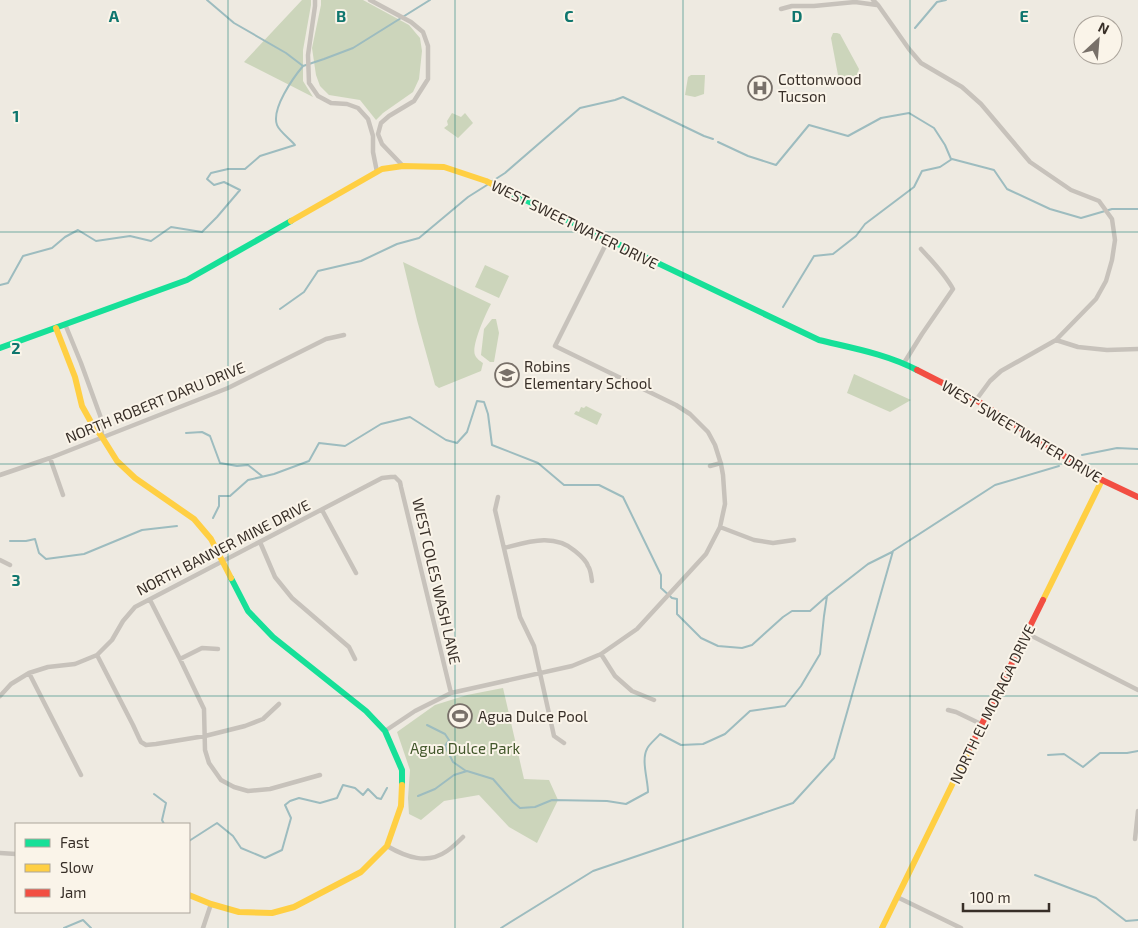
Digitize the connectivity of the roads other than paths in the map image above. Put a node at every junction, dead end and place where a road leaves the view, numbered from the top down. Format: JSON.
{"nodes":[{"id":1,"x":315,"y":0,"type":"edge"},
{"id":2,"x":370,"y":0,"type":"edge"},
{"id":3,"x":872,"y":0,"type":"edge"},
{"id":4,"x":878,"y":5,"type":"junction"},
{"id":5,"x":781,"y":9,"type":"dead end"},
{"id":6,"x":403,"y":166,"type":"junction"},
{"id":7,"x":377,"y":172,"type":"junction"},
{"id":8,"x":608,"y":240,"type":"junction"},
{"id":9,"x":920,"y":249,"type":"dead end"},
{"id":10,"x":65,"y":324,"type":"junction"},
{"id":11,"x":56,"y":328,"type":"junction"},
{"id":12,"x":344,"y":335,"type":"dead end"},
{"id":13,"x":1056,"y":340,"type":"junction"},
{"id":14,"x":0,"y":348,"type":"edge"},
{"id":15,"x":1138,"y":349,"type":"edge"},
{"id":16,"x":904,"y":363,"type":"junction"},
{"id":17,"x":976,"y":400,"type":"junction"},
{"id":18,"x":102,"y":437,"type":"junction"},
{"id":19,"x":50,"y":458,"type":"junction"},
{"id":20,"x":721,"y":463,"type":"junction"},
{"id":21,"x":710,"y":466,"type":"dead end"},
{"id":22,"x":395,"y":475,"type":"joint"},
{"id":23,"x":0,"y":476,"type":"edge"},
{"id":24,"x":1102,"y":480,"type":"junction"},
{"id":25,"x":63,"y":495,"type":"dead end"},
{"id":26,"x":498,"y":497,"type":"dead end"},
{"id":27,"x":1138,"y":497,"type":"edge"},
{"id":28,"x":322,"y":510,"type":"junction"},
{"id":29,"x":720,"y":527,"type":"junction"},
{"id":30,"x":794,"y":540,"type":"dead end"},
{"id":31,"x":260,"y":542,"type":"junction"},
{"id":32,"x":504,"y":548,"type":"junction"},
{"id":33,"x":0,"y":560,"type":"edge"},
{"id":34,"x":223,"y":561,"type":"junction"},
{"id":35,"x":10,"y":565,"type":"dead end"},
{"id":36,"x":356,"y":573,"type":"dead end"},
{"id":37,"x":592,"y":581,"type":"dead end"},
{"id":38,"x":150,"y":600,"type":"junction"},
{"id":39,"x":1026,"y":633,"type":"junction"},
{"id":40,"x":218,"y":649,"type":"dead end"},
{"id":41,"x":601,"y":654,"type":"junction"},
{"id":42,"x":97,"y":655,"type":"junction"},
{"id":43,"x":180,"y":659,"type":"junction"},
{"id":44,"x":355,"y":659,"type":"dead end"},
{"id":45,"x":29,"y":673,"type":"junction"},
{"id":46,"x":540,"y":673,"type":"junction"},
{"id":47,"x":1138,"y":690,"type":"edge"},
{"id":48,"x":451,"y":693,"type":"junction"},
{"id":49,"x":0,"y":696,"type":"edge"},
{"id":50,"x":654,"y":700,"type":"dead end"},
{"id":51,"x":278,"y":704,"type":"dead end"},
{"id":52,"x":948,"y":710,"type":"dead end"},
{"id":53,"x":981,"y":724,"type":"junction"},
{"id":54,"x":385,"y":731,"type":"junction"},
{"id":55,"x":205,"y":736,"type":"junction"},
{"id":56,"x":564,"y":743,"type":"dead end"},
{"id":57,"x":81,"y":774,"type":"dead end"},
{"id":58,"x":320,"y":775,"type":"dead end"},
{"id":59,"x":1138,"y":810,"type":"edge"},
{"id":60,"x":462,"y":837,"type":"dead end"},
{"id":61,"x":1134,"y":839,"type":"dead end"},
{"id":62,"x":387,"y":846,"type":"junction"},
{"id":63,"x":0,"y":853,"type":"edge"},
{"id":64,"x":15,"y":854,"type":"edge"},
{"id":65,"x":190,"y":895,"type":"edge"},
{"id":66,"x":898,"y":897,"type":"junction"},
{"id":67,"x":210,"y":904,"type":"junction"},
{"id":68,"x":203,"y":928,"type":"edge"},
{"id":69,"x":882,"y":928,"type":"edge"},
{"id":70,"x":961,"y":928,"type":"edge"}],
"edges":[{"from":1,"to":7,"type":"street"},
{"from":2,"to":6,"type":"street"},
{"from":3,"to":4,"type":"street"},
{"from":4,"to":5,"type":"street"},
{"from":4,"to":13,"type":"street"},
{"from":6,"to":7,"type":"street","name":"WEST SWEETWATER DRIVE"},
{"from":6,"to":8,"type":"street","name":"WEST SWEETWATER DRIVE"},
{"from":7,"to":10,"type":"street","name":"WEST SWEETWATER DRIVE"},
{"from":8,"to":16,"type":"street","name":"WEST SWEETWATER DRIVE"},
{"from":8,"to":20,"type":"street"},
{"from":9,"to":16,"type":"street"},
{"from":10,"to":11,"type":"street","name":"WEST SWEETWATER DRIVE"},
{"from":10,"to":18,"type":"street"},
{"from":11,"to":14,"type":"street","name":"WEST SWEETWATER DRIVE"},
{"from":11,"to":18,"type":"street"},
{"from":12,"to":18,"type":"street","name":"NORTH ROBERT DARU DRIVE"},
{"from":13,"to":15,"type":"street"},
{"from":13,"to":17,"type":"street"},
{"from":16,"to":17,"type":"street","name":"WEST SWEETWATER DRIVE"},
{"from":17,"to":24,"type":"street","name":"WEST SWEETWATER DRIVE"},
{"from":18,"to":19,"type":"street","name":"NORTH ROBERT DARU DRIVE"},
{"from":18,"to":34,"type":"street"},
{"from":19,"to":23,"type":"street","name":"NORTH ROBERT DARU DRIVE"},
{"from":19,"to":25,"type":"street"},
{"from":20,"to":21,"type":"street"},
{"from":20,"to":29,"type":"street"},
{"from":22,"to":28,"type":"street","name":"NORTH BANNER MINE DRIVE"},
{"from":22,"to":48,"type":"street","name":"WEST COLES WASH LANE"},
{"from":24,"to":27,"type":"street","name":"WEST SWEETWATER DRIVE"},
{"from":24,"to":39,"type":"street","name":"NORTH EL MORAGA DRIVE"},
{"from":26,"to":32,"type":"street"},
{"from":28,"to":31,"type":"street","name":"NORTH BANNER MINE DRIVE"},
{"from":28,"to":36,"type":"street"},
{"from":29,"to":30,"type":"street"},
{"from":29,"to":41,"type":"street"},
{"from":31,"to":34,"type":"street","name":"NORTH BANNER MINE DRIVE"},
{"from":31,"to":44,"type":"street"},
{"from":32,"to":37,"type":"street"},
{"from":32,"to":46,"type":"street"},
{"from":33,"to":35,"type":"street"},
{"from":34,"to":38,"type":"street","name":"NORTH BANNER MINE DRIVE"},
{"from":34,"to":54,"type":"street"},
{"from":38,"to":42,"type":"street","name":"NORTH BANNER MINE DRIVE"},
{"from":38,"to":43,"type":"street"},
{"from":39,"to":47,"type":"street","name":"NORTH EL MORAGA DRIVE"},
{"from":39,"to":53,"type":"street","name":"NORTH EL MORAGA DRIVE"},
{"from":40,"to":43,"type":"street"},
{"from":41,"to":46,"type":"street"},
{"from":41,"to":50,"type":"street"},
{"from":42,"to":45,"type":"street","name":"NORTH BANNER MINE DRIVE"},
{"from":42,"to":55,"type":"street"},
{"from":43,"to":55,"type":"street"},
{"from":45,"to":49,"type":"street","name":"NORTH BANNER MINE DRIVE"},
{"from":45,"to":57,"type":"street"},
{"from":46,"to":48,"type":"street"},
{"from":46,"to":56,"type":"street"},
{"from":48,"to":54,"type":"street"},
{"from":51,"to":55,"type":"street"},
{"from":52,"to":53,"type":"street"},
{"from":53,"to":66,"type":"street","name":"NORTH EL MORAGA DRIVE"},
{"from":54,"to":62,"type":"street"},
{"from":55,"to":58,"type":"street"},
{"from":59,"to":61,"type":"street"},
{"from":60,"to":62,"type":"street"},
{"from":62,"to":67,"type":"street"},
{"from":63,"to":64,"type":"street"},
{"from":65,"to":67,"type":"street"},
{"from":66,"to":69,"type":"street","name":"NORTH EL MORAGA DRIVE"},
{"from":66,"to":70,"type":"street"},
{"from":67,"to":68,"type":"street"}]}
